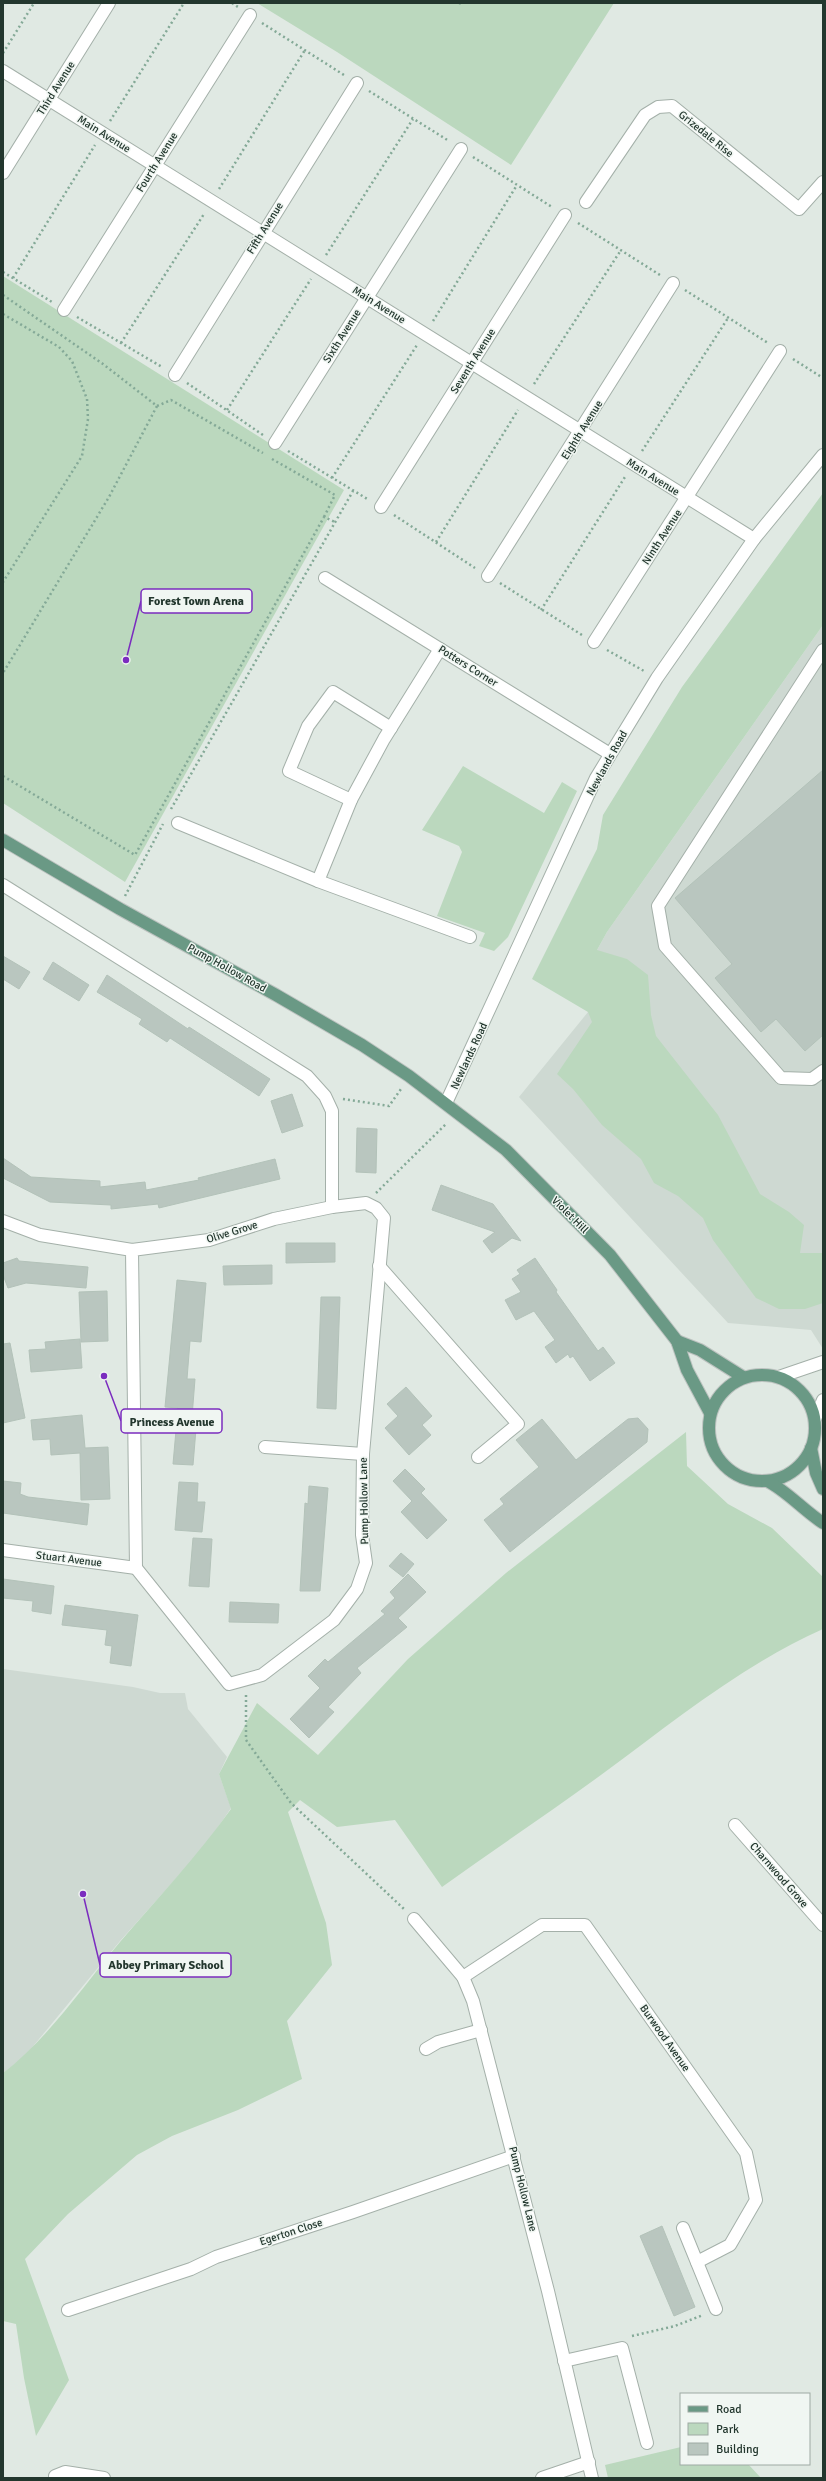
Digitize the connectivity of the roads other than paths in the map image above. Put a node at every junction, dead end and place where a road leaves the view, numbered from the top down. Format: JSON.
{"nodes":[{"id":1,"x":109,"y":3,"type":"edge"},
{"id":2,"x":250,"y":15,"type":"road end"},
{"id":3,"x":3,"y":71,"type":"edge"},
{"id":4,"x":357,"y":83,"type":"road end"},
{"id":5,"x":49,"y":100,"type":"junction"},
{"id":6,"x":461,"y":149,"type":"road end"},
{"id":7,"x":155,"y":166,"type":"junction"},
{"id":8,"x":3,"y":173,"type":"edge"},
{"id":9,"x":823,"y":182,"type":"edge"},
{"id":10,"x":586,"y":202,"type":"dead end"},
{"id":11,"x":565,"y":215,"type":"road end"},
{"id":12,"x":262,"y":233,"type":"junction"},
{"id":13,"x":673,"y":283,"type":"road end"},
{"id":14,"x":366,"y":298,"type":"junction"},
{"id":15,"x":64,"y":310,"type":"road end"},
{"id":16,"x":780,"y":351,"type":"road end"},
{"id":17,"x":472,"y":363,"type":"junction"},
{"id":18,"x":175,"y":375,"type":"road end"},
{"id":19,"x":581,"y":432,"type":"junction"},
{"id":20,"x":275,"y":443,"type":"road end"},
{"id":21,"x":823,"y":455,"type":"edge"},
{"id":22,"x":687,"y":498,"type":"junction"},
{"id":23,"x":381,"y":508,"type":"road end"},
{"id":24,"x":754,"y":539,"type":"junction"},
{"id":25,"x":488,"y":576,"type":"road end"},
{"id":26,"x":326,"y":578,"type":"dead end"},
{"id":27,"x":594,"y":642,"type":"road end"},
{"id":28,"x":440,"y":649,"type":"junction"},
{"id":29,"x":823,"y":650,"type":"edge"},
{"id":30,"x":391,"y":728,"type":"junction"},
{"id":31,"x":610,"y":754,"type":"junction"},
{"id":32,"x":351,"y":800,"type":"junction"},
{"id":33,"x":178,"y":823,"type":"dead end"},
{"id":34,"x":3,"y":840,"type":"edge"},
{"id":35,"x":318,"y":881,"type":"junction"},
{"id":36,"x":3,"y":885,"type":"edge"},
{"id":37,"x":470,"y":938,"type":"dead end"},
{"id":38,"x":823,"y":1071,"type":"edge"},
{"id":39,"x":446,"y":1103,"type":"junction"},
{"id":40,"x":332,"y":1207,"type":"junction"},
{"id":41,"x":3,"y":1221,"type":"edge"},
{"id":42,"x":132,"y":1250,"type":"junction"},
{"id":43,"x":379,"y":1266,"type":"junction"},
{"id":44,"x":677,"y":1341,"type":"junction"},
{"id":45,"x":823,"y":1362,"type":"edge"},
{"id":46,"x":743,"y":1377,"type":"junction"},
{"id":47,"x":779,"y":1377,"type":"junction"},
{"id":48,"x":823,"y":1400,"type":"edge"},
{"id":49,"x":710,"y":1413,"type":"junction"},
{"id":50,"x":815,"y":1419,"type":"junction"},
{"id":51,"x":265,"y":1447,"type":"dead end"},
{"id":52,"x":811,"y":1448,"type":"junction"},
{"id":53,"x":363,"y":1454,"type":"junction"},
{"id":54,"x":478,"y":1457,"type":"dead end"},
{"id":55,"x":767,"y":1481,"type":"junction"},
{"id":56,"x":823,"y":1489,"type":"edge"},
{"id":57,"x":823,"y":1522,"type":"edge"},
{"id":58,"x":3,"y":1550,"type":"edge"},
{"id":59,"x":136,"y":1568,"type":"junction"},
{"id":60,"x":735,"y":1826,"type":"dead end"},
{"id":61,"x":414,"y":1919,"type":"road end"},
{"id":62,"x":823,"y":1925,"type":"edge"},
{"id":63,"x":463,"y":1977,"type":"junction"},
{"id":64,"x":481,"y":2030,"type":"junction"},
{"id":65,"x":426,"y":2049,"type":"dead end"},
{"id":66,"x":514,"y":2156,"type":"junction"},
{"id":67,"x":683,"y":2228,"type":"dead end"},
{"id":68,"x":697,"y":2262,"type":"junction"},
{"id":69,"x":716,"y":2309,"type":"road end"},
{"id":70,"x":68,"y":2310,"type":"dead end"},
{"id":71,"x":564,"y":2361,"type":"junction"},
{"id":72,"x":647,"y":2443,"type":"dead end"},
{"id":73,"x":589,"y":2462,"type":"junction"},
{"id":74,"x":56,"y":2476,"type":"dead end"},
{"id":75,"x":104,"y":2478,"type":"edge"},
{"id":76,"x":542,"y":2478,"type":"edge"},
{"id":77,"x":592,"y":2478,"type":"edge"}],
"edges":[{"from":1,"to":5,"type":"street","name":"Third Avenue"},
{"from":2,"to":7,"type":"street","name":"Fourth Avenue"},
{"from":3,"to":5,"type":"street","name":"Main Avenue"},
{"from":4,"to":12,"type":"street","name":"Fifth Avenue"},
{"from":5,"to":7,"type":"street","name":"Main Avenue"},
{"from":5,"to":8,"type":"street","name":"Third Avenue"},
{"from":6,"to":14,"type":"street","name":"Sixth Avenue"},
{"from":7,"to":12,"type":"street","name":"Main Avenue"},
{"from":7,"to":15,"type":"street","name":"Fourth Avenue"},
{"from":9,"to":10,"type":"street","name":"Grizedale Rise"},
{"from":11,"to":17,"type":"street","name":"Seventh Avenue"},
{"from":12,"to":14,"type":"street","name":"Main Avenue"},
{"from":12,"to":18,"type":"street","name":"Fifth Avenue"},
{"from":13,"to":19,"type":"street","name":"Eighth Avenue"},
{"from":14,"to":17,"type":"street","name":"Main Avenue"},
{"from":14,"to":20,"type":"street","name":"Sixth Avenue"},
{"from":16,"to":22,"type":"street","name":"Ninth Avenue"},
{"from":17,"to":19,"type":"street","name":"Main Avenue"},
{"from":17,"to":23,"type":"street","name":"Seventh Avenue"},
{"from":19,"to":22,"type":"street","name":"Main Avenue"},
{"from":19,"to":25,"type":"street","name":"Eighth Avenue"},
{"from":21,"to":24,"type":"street","name":"Newlands Road"},
{"from":22,"to":24,"type":"street","name":"Main Avenue"},
{"from":22,"to":27,"type":"street","name":"Ninth Avenue"},
{"from":24,"to":31,"type":"street","name":"Newlands Road"},
{"from":26,"to":28,"type":"street","name":"Potters Corner"},
{"from":28,"to":30,"type":"street"},
{"from":28,"to":31,"type":"street","name":"Potters Corner"},
{"from":29,"to":38,"type":"street"},
{"from":30,"to":32,"type":"street"},
{"from":30,"to":32,"type":"street"},
{"from":31,"to":39,"type":"street","name":"Newlands Road"},
{"from":32,"to":35,"type":"street"},
{"from":33,"to":35,"type":"street"},
{"from":34,"to":39,"type":"main road","name":"Pump Hollow Road"},
{"from":35,"to":37,"type":"street"},
{"from":36,"to":40,"type":"street"},
{"from":39,"to":44,"type":"main road","name":"Violet Hill"},
{"from":40,"to":42,"type":"street","name":"Olive Grove"},
{"from":40,"to":43,"type":"street","name":"Olive Grove"},
{"from":41,"to":42,"type":"street","name":"Olive Grove"},
{"from":42,"to":59,"type":"street"},
{"from":43,"to":53,"type":"street","name":"Pump Hollow Lane"},
{"from":43,"to":54,"type":"street"},
{"from":44,"to":46,"type":"main road"},
{"from":44,"to":49,"type":"main road","name":"Violet Hill"},
{"from":45,"to":47,"type":"street"},
{"from":46,"to":47,"type":"main road"},
{"from":46,"to":49,"type":"main road"},
{"from":47,"to":50,"type":"main road"},
{"from":48,"to":50,"type":"street"},
{"from":49,"to":55,"type":"main road"},
{"from":50,"to":52,"type":"main road"},
{"from":51,"to":53,"type":"street"},
{"from":52,"to":55,"type":"main road"},
{"from":52,"to":56,"type":"main road"},
{"from":53,"to":59,"type":"street","name":"Pump Hollow Lane"},
{"from":55,"to":57,"type":"main road"},
{"from":58,"to":59,"type":"street","name":"Stuart Avenue"},
{"from":60,"to":62,"type":"street","name":"Charnwood Grove"},
{"from":61,"to":63,"type":"street","name":"Pump Hollow Lane"},
{"from":63,"to":64,"type":"street","name":"Pump Hollow Lane"},
{"from":63,"to":68,"type":"street","name":"Burwood Avenue"},
{"from":64,"to":65,"type":"street"},
{"from":64,"to":66,"type":"street","name":"Pump Hollow Lane"},
{"from":66,"to":70,"type":"street","name":"Egerton Close"},
{"from":66,"to":71,"type":"street","name":"Pump Hollow Lane"},
{"from":67,"to":68,"type":"street"},
{"from":68,"to":69,"type":"street"},
{"from":71,"to":72,"type":"street"},
{"from":71,"to":73,"type":"street","name":"Pump Hollow Lane"},
{"from":73,"to":76,"type":"street"},
{"from":73,"to":77,"type":"street","name":"Pump Hollow Lane"},
{"from":74,"to":75,"type":"street"}]}
